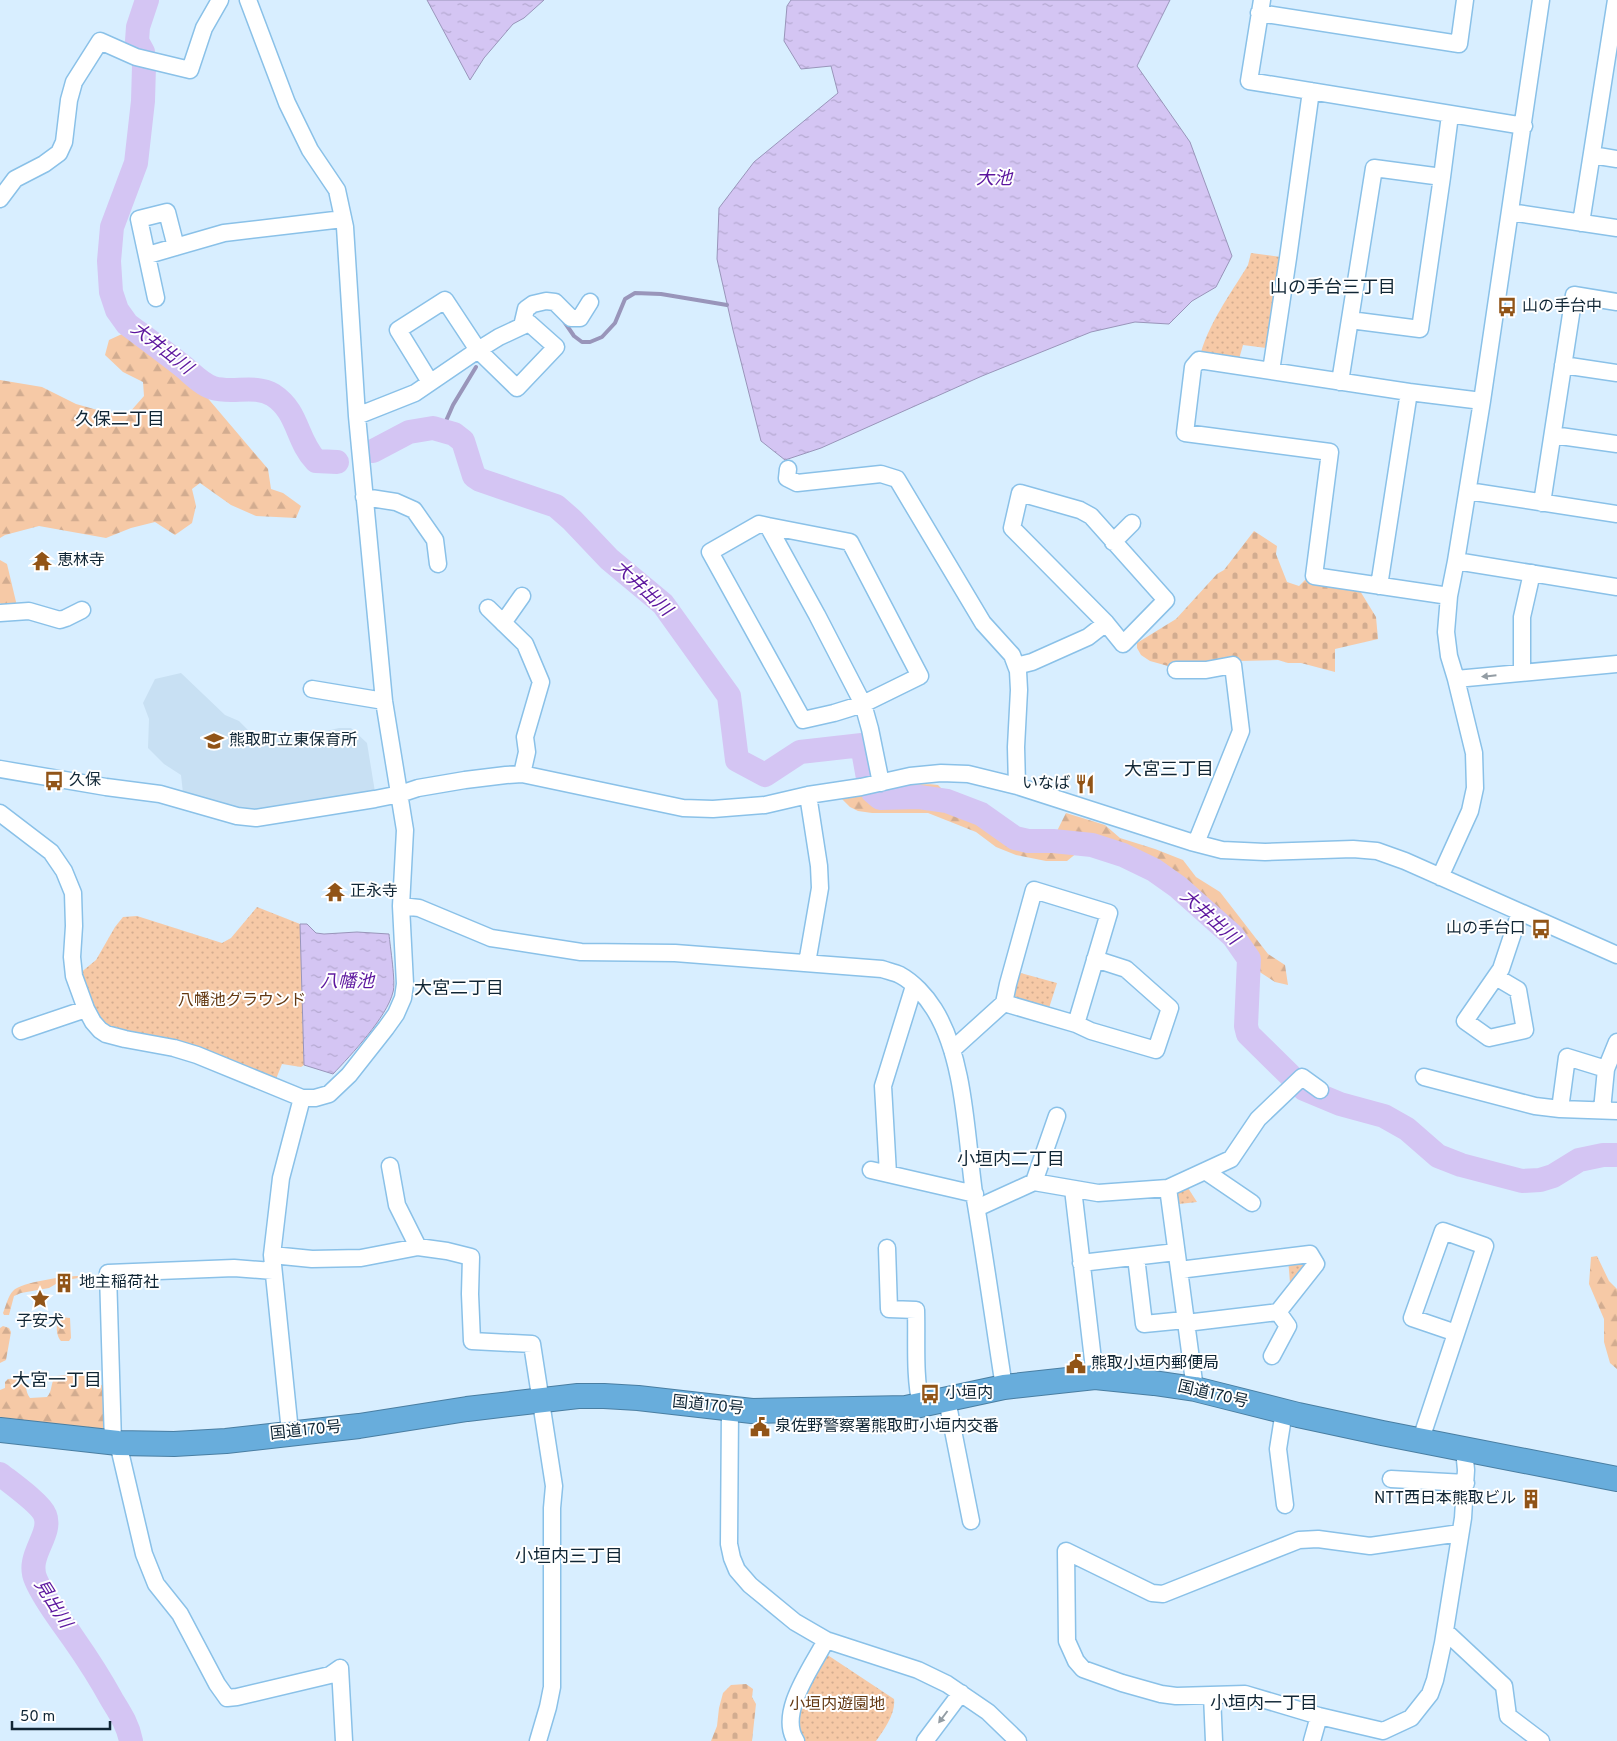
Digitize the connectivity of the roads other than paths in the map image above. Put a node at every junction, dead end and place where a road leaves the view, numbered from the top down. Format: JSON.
{"nodes":[{"id":1,"x":220,"y":0,"type":"edge"},
{"id":2,"x":248,"y":0,"type":"edge"},
{"id":3,"x":1465,"y":0,"type":"edge"},
{"id":4,"x":1542,"y":0,"type":"edge"},
{"id":5,"x":1616,"y":0,"type":"edge"},
{"id":6,"x":1261,"y":6,"type":"edge"},
{"id":7,"x":1615,"y":24,"type":"edge"},
{"id":8,"x":1610,"y":90,"type":"edge"},
{"id":9,"x":1310,"y":91,"type":"junction"},
{"id":10,"x":1450,"y":114,"type":"junction"},
{"id":11,"x":1524,"y":126,"type":"junction"},
{"id":12,"x":1592,"y":155,"type":"junction"},
{"id":13,"x":1617,"y":159,"type":"edge"},
{"id":14,"x":1442,"y":177,"type":"junction"},
{"id":15,"x":0,"y":199,"type":"edge"},
{"id":16,"x":1510,"y":212,"type":"junction"},
{"id":17,"x":343,"y":219,"type":"junction"},
{"id":18,"x":1581,"y":223,"type":"junction"},
{"id":19,"x":1617,"y":228,"type":"edge"},
{"id":20,"x":176,"y":247,"type":"junction"},
{"id":21,"x":148,"y":255,"type":"junction"},
{"id":22,"x":156,"y":298,"type":"dead end"},
{"id":23,"x":590,"y":302,"type":"dead end"},
{"id":24,"x":1617,"y":302,"type":"edge"},
{"id":25,"x":1350,"y":320,"type":"junction"},
{"id":26,"x":522,"y":326,"type":"junction"},
{"id":27,"x":478,"y":350,"type":"junction"},
{"id":28,"x":1563,"y":366,"type":"junction"},
{"id":29,"x":1271,"y":371,"type":"junction"},
{"id":30,"x":1617,"y":373,"type":"edge"},
{"id":31,"x":430,"y":382,"type":"junction"},
{"id":32,"x":1340,"y":382,"type":"junction"},
{"id":33,"x":1409,"y":392,"type":"junction"},
{"id":34,"x":1482,"y":402,"type":"junction"},
{"id":35,"x":357,"y":416,"type":"junction"},
{"id":36,"x":1552,"y":434,"type":"junction"},
{"id":37,"x":1617,"y":444,"type":"edge"},
{"id":38,"x":788,"y":469,"type":"dead end"},
{"id":39,"x":1468,"y":492,"type":"junction"},
{"id":40,"x":364,"y":497,"type":"junction"},
{"id":41,"x":1542,"y":503,"type":"junction"},
{"id":42,"x":1617,"y":514,"type":"edge"},
{"id":43,"x":1132,"y":523,"type":"dead end"},
{"id":44,"x":768,"y":526,"type":"junction"},
{"id":45,"x":1113,"y":542,"type":"junction"},
{"id":46,"x":1456,"y":562,"type":"junction"},
{"id":47,"x":438,"y":564,"type":"dead end"},
{"id":48,"x":1532,"y":573,"type":"junction"},
{"id":49,"x":1379,"y":586,"type":"junction"},
{"id":50,"x":1617,"y":587,"type":"edge"},
{"id":51,"x":522,"y":596,"type":"dead end"},
{"id":52,"x":1449,"y":596,"type":"junction"},
{"id":53,"x":488,"y":608,"type":"dead end"},
{"id":54,"x":82,"y":610,"type":"dead end"},
{"id":55,"x":0,"y":613,"type":"edge"},
{"id":56,"x":503,"y":623,"type":"junction"},
{"id":57,"x":1106,"y":623,"type":"junction"},
{"id":58,"x":1617,"y":664,"type":"edge"},
{"id":59,"x":1016,"y":666,"type":"junction"},
{"id":60,"x":1176,"y":670,"type":"dead end"},
{"id":61,"x":1522,"y":672,"type":"junction"},
{"id":62,"x":1456,"y":679,"type":"junction"},
{"id":63,"x":312,"y":689,"type":"dead end"},
{"id":64,"x":384,"y":701,"type":"junction"},
{"id":65,"x":863,"y":704,"type":"junction"},
{"id":66,"x":0,"y":769,"type":"edge"},
{"id":67,"x":522,"y":774,"type":"junction"},
{"id":68,"x":881,"y":783,"type":"junction"},
{"id":69,"x":1017,"y":786,"type":"junction"},
{"id":70,"x":400,"y":794,"type":"junction"},
{"id":71,"x":808,"y":795,"type":"junction"},
{"id":72,"x":0,"y":813,"type":"edge"},
{"id":73,"x":1196,"y":843,"type":"junction"},
{"id":74,"x":1440,"y":877,"type":"junction"},
{"id":75,"x":401,"y":906,"type":"junction"},
{"id":76,"x":1520,"y":912,"type":"junction"},
{"id":77,"x":1617,"y":955,"type":"edge"},
{"id":78,"x":1096,"y":959,"type":"junction"},
{"id":79,"x":807,"y":963,"type":"junction"},
{"id":80,"x":1496,"y":977,"type":"dead end"},
{"id":81,"x":914,"y":986,"type":"junction"},
{"id":82,"x":1004,"y":1003,"type":"junction"},
{"id":83,"x":86,"y":1009,"type":"junction"},
{"id":84,"x":1076,"y":1024,"type":"junction"},
{"id":85,"x":21,"y":1031,"type":"dead end"},
{"id":86,"x":1617,"y":1042,"type":"edge"},
{"id":87,"x":952,"y":1050,"type":"junction"},
{"id":88,"x":1606,"y":1069,"type":"junction"},
{"id":89,"x":1424,"y":1077,"type":"dead end"},
{"id":90,"x":1320,"y":1090,"type":"dead end"},
{"id":91,"x":302,"y":1098,"type":"junction"},
{"id":92,"x":1560,"y":1109,"type":"junction"},
{"id":93,"x":1610,"y":1110,"type":"edge"},
{"id":94,"x":1057,"y":1116,"type":"dead end"},
{"id":95,"x":390,"y":1166,"type":"dead end"},
{"id":96,"x":871,"y":1170,"type":"dead end"},
{"id":97,"x":1206,"y":1171,"type":"junction"},
{"id":98,"x":888,"y":1174,"type":"junction"},
{"id":99,"x":1034,"y":1182,"type":"junction"},
{"id":100,"x":1168,"y":1188,"type":"junction"},
{"id":101,"x":1073,"y":1189,"type":"junction"},
{"id":102,"x":976,"y":1201,"type":"junction"},
{"id":103,"x":1252,"y":1203,"type":"dead end"},
{"id":104,"x":418,"y":1247,"type":"junction"},
{"id":105,"x":886,"y":1248,"type":"dead end"},
{"id":106,"x":1176,"y":1252,"type":"junction"},
{"id":107,"x":1136,"y":1257,"type":"junction"},
{"id":108,"x":272,"y":1263,"type":"junction"},
{"id":109,"x":1081,"y":1263,"type":"junction"},
{"id":110,"x":1179,"y":1270,"type":"junction"},
{"id":111,"x":1278,"y":1312,"type":"junction"},
{"id":112,"x":1185,"y":1322,"type":"junction"},
{"id":113,"x":1456,"y":1333,"type":"junction"},
{"id":114,"x":1272,"y":1356,"type":"dead end"},
{"id":115,"x":1095,"y":1377,"type":"junction"},
{"id":116,"x":1004,"y":1387,"type":"junction"},
{"id":117,"x":1195,"y":1389,"type":"junction"},
{"id":118,"x":540,"y":1400,"type":"junction"},
{"id":119,"x":947,"y":1400,"type":"junction"},
{"id":120,"x":921,"y":1406,"type":"junction"},
{"id":121,"x":730,"y":1409,"type":"junction"},
{"id":122,"x":1284,"y":1411,"type":"junction"},
{"id":123,"x":0,"y":1430,"type":"edge"},
{"id":124,"x":290,"y":1432,"type":"junction"},
{"id":125,"x":1421,"y":1439,"type":"junction"},
{"id":126,"x":115,"y":1443,"type":"junction"},
{"id":127,"x":1464,"y":1449,"type":"junction"},
{"id":128,"x":1391,"y":1479,"type":"dead end"},
{"id":129,"x":1617,"y":1479,"type":"edge"},
{"id":130,"x":1466,"y":1483,"type":"junction"},
{"id":131,"x":1285,"y":1505,"type":"dead end"},
{"id":132,"x":971,"y":1521,"type":"dead end"},
{"id":133,"x":1460,"y":1533,"type":"junction"},
{"id":134,"x":1445,"y":1631,"type":"junction"},
{"id":135,"x":826,"y":1640,"type":"junction"},
{"id":136,"x":961,"y":1693,"type":"junction"},
{"id":137,"x":1212,"y":1695,"type":"junction"},
{"id":138,"x":1319,"y":1716,"type":"junction"},
{"id":139,"x":1381,"y":1736,"type":"edge"},
{"id":140,"x":344,"y":1741,"type":"edge"},
{"id":141,"x":538,"y":1741,"type":"edge"},
{"id":142,"x":796,"y":1741,"type":"edge"},
{"id":143,"x":926,"y":1741,"type":"edge"},
{"id":144,"x":1017,"y":1741,"type":"edge"},
{"id":145,"x":1214,"y":1741,"type":"edge"},
{"id":146,"x":1312,"y":1741,"type":"edge"},
{"id":147,"x":1541,"y":1741,"type":"edge"}],
"edges":[{"from":1,"to":15,"type":"street"},
{"from":2,"to":17,"type":"street"},
{"from":3,"to":6,"type":"street"},
{"from":4,"to":11,"type":"street"},
{"from":5,"to":7,"type":"street"},
{"from":6,"to":9,"type":"street"},
{"from":7,"to":8,"type":"street"},
{"from":8,"to":12,"type":"street"},
{"from":9,"to":10,"type":"street"},
{"from":9,"to":29,"type":"street"},
{"from":10,"to":11,"type":"street"},
{"from":10,"to":14,"type":"street"},
{"from":11,"to":16,"type":"street"},
{"from":12,"to":13,"type":"street"},
{"from":12,"to":18,"type":"street"},
{"from":14,"to":25,"type":"street"},
{"from":14,"to":25,"type":"street"},
{"from":16,"to":18,"type":"street"},
{"from":16,"to":34,"type":"street"},
{"from":17,"to":20,"type":"street"},
{"from":17,"to":35,"type":"street"},
{"from":18,"to":19,"type":"street"},
{"from":20,"to":21,"type":"street"},
{"from":20,"to":21,"type":"street"},
{"from":21,"to":22,"type":"street"},
{"from":23,"to":26,"type":"street"},
{"from":24,"to":28,"type":"street"},
{"from":25,"to":32,"type":"street"},
{"from":26,"to":27,"type":"street"},
{"from":26,"to":27,"type":"street"},
{"from":27,"to":31,"type":"street"},
{"from":27,"to":31,"type":"street"},
{"from":28,"to":30,"type":"street"},
{"from":28,"to":36,"type":"street"},
{"from":29,"to":32,"type":"street"},
{"from":29,"to":49,"type":"street"},
{"from":31,"to":35,"type":"street"},
{"from":32,"to":33,"type":"street"},
{"from":33,"to":34,"type":"street"},
{"from":33,"to":49,"type":"street"},
{"from":34,"to":39,"type":"street"},
{"from":35,"to":40,"type":"street"},
{"from":36,"to":37,"type":"street"},
{"from":36,"to":41,"type":"street"},
{"from":38,"to":59,"type":"street"},
{"from":39,"to":41,"type":"street"},
{"from":39,"to":46,"type":"street"},
{"from":40,"to":47,"type":"street"},
{"from":40,"to":64,"type":"street"},
{"from":41,"to":42,"type":"street"},
{"from":43,"to":45,"type":"street"},
{"from":44,"to":65,"type":"street"},
{"from":44,"to":65,"type":"street"},
{"from":44,"to":65,"type":"street"},
{"from":45,"to":57,"type":"street"},
{"from":45,"to":57,"type":"street"},
{"from":46,"to":48,"type":"street"},
{"from":46,"to":52,"type":"street"},
{"from":48,"to":50,"type":"street"},
{"from":48,"to":61,"type":"street"},
{"from":49,"to":52,"type":"street"},
{"from":51,"to":56,"type":"street"},
{"from":52,"to":62,"type":"street"},
{"from":53,"to":56,"type":"street"},
{"from":54,"to":55,"type":"street"},
{"from":56,"to":67,"type":"street"},
{"from":57,"to":59,"type":"street"},
{"from":58,"to":61,"type":"street"},
{"from":59,"to":69,"type":"street"},
{"from":60,"to":73,"type":"street"},
{"from":61,"to":62,"type":"street","one_way":true},
{"from":62,"to":74,"type":"street"},
{"from":63,"to":64,"type":"street"},
{"from":64,"to":70,"type":"street"},
{"from":65,"to":68,"type":"street"},
{"from":66,"to":70,"type":"street"},
{"from":67,"to":70,"type":"street"},
{"from":67,"to":71,"type":"street"},
{"from":68,"to":69,"type":"street"},
{"from":68,"to":71,"type":"street"},
{"from":69,"to":73,"type":"street"},
{"from":70,"to":75,"type":"street"},
{"from":71,"to":79,"type":"street"},
{"from":72,"to":83,"type":"street"},
{"from":73,"to":74,"type":"street"},
{"from":74,"to":76,"type":"street"},
{"from":75,"to":79,"type":"street"},
{"from":75,"to":91,"type":"street"},
{"from":76,"to":77,"type":"street"},
{"from":76,"to":80,"type":"street"},
{"from":78,"to":82,"type":"street"},
{"from":78,"to":84,"type":"street"},
{"from":78,"to":84,"type":"street"},
{"from":79,"to":81,"type":"street"},
{"from":81,"to":87,"type":"street"},
{"from":81,"to":98,"type":"street"},
{"from":82,"to":84,"type":"street"},
{"from":82,"to":87,"type":"street"},
{"from":83,"to":85,"type":"street"},
{"from":83,"to":91,"type":"street"},
{"from":86,"to":88,"type":"street"},
{"from":87,"to":102,"type":"street"},
{"from":88,"to":92,"type":"street"},
{"from":88,"to":93,"type":"street"},
{"from":89,"to":92,"type":"street"},
{"from":90,"to":97,"type":"street"},
{"from":91,"to":108,"type":"street"},
{"from":92,"to":93,"type":"street"},
{"from":94,"to":99,"type":"street"},
{"from":95,"to":104,"type":"street"},
{"from":96,"to":98,"type":"street"},
{"from":97,"to":100,"type":"street"},
{"from":97,"to":103,"type":"street"},
{"from":98,"to":102,"type":"street"},
{"from":99,"to":101,"type":"street"},
{"from":99,"to":102,"type":"street"},
{"from":100,"to":101,"type":"street"},
{"from":100,"to":106,"type":"street"},
{"from":101,"to":109,"type":"street"},
{"from":102,"to":116,"type":"street"},
{"from":104,"to":108,"type":"street"},
{"from":104,"to":118,"type":"street"},
{"from":105,"to":120,"type":"street"},
{"from":106,"to":107,"type":"street"},
{"from":106,"to":110,"type":"street"},
{"from":107,"to":109,"type":"street"},
{"from":107,"to":112,"type":"street"},
{"from":108,"to":124,"type":"street"},
{"from":108,"to":126,"type":"street"},
{"from":109,"to":115,"type":"street"},
{"from":110,"to":111,"type":"street"},
{"from":110,"to":112,"type":"street"},
{"from":111,"to":112,"type":"street"},
{"from":111,"to":114,"type":"street"},
{"from":112,"to":117,"type":"street"},
{"from":113,"to":113,"type":"street"},
{"from":113,"to":125,"type":"street"},
{"from":115,"to":116,"type":"highway","name":"国道170号"},
{"from":115,"to":117,"type":"highway","name":"国道170号"},
{"from":116,"to":119,"type":"highway","name":"国道170号"},
{"from":117,"to":122,"type":"highway","name":"国道170号"},
{"from":118,"to":121,"type":"highway","name":"国道170号"},
{"from":118,"to":124,"type":"highway","name":"国道170号"},
{"from":118,"to":141,"type":"street"},
{"from":119,"to":120,"type":"highway","name":"国道170号"},
{"from":119,"to":132,"type":"street"},
{"from":120,"to":121,"type":"highway","name":"国道170号"},
{"from":121,"to":135,"type":"street"},
{"from":122,"to":125,"type":"highway","name":"国道170号"},
{"from":122,"to":131,"type":"street"},
{"from":123,"to":126,"type":"highway","name":"国道170号"},
{"from":124,"to":126,"type":"highway","name":"国道170号"},
{"from":125,"to":127,"type":"highway","name":"国道170号"},
{"from":126,"to":140,"type":"street"},
{"from":127,"to":129,"type":"highway","name":"国道170号"},
{"from":127,"to":130,"type":"street"},
{"from":128,"to":130,"type":"street"},
{"from":130,"to":133,"type":"street"},
{"from":133,"to":134,"type":"street"},
{"from":133,"to":137,"type":"street"},
{"from":134,"to":139,"type":"street"},
{"from":134,"to":147,"type":"street"},
{"from":135,"to":136,"type":"street"},
{"from":135,"to":142,"type":"street"},
{"from":136,"to":143,"type":"street","one_way":true},
{"from":136,"to":144,"type":"street"},
{"from":137,"to":138,"type":"street"},
{"from":137,"to":145,"type":"street"},
{"from":138,"to":139,"type":"street"},
{"from":138,"to":146,"type":"street"}]}
